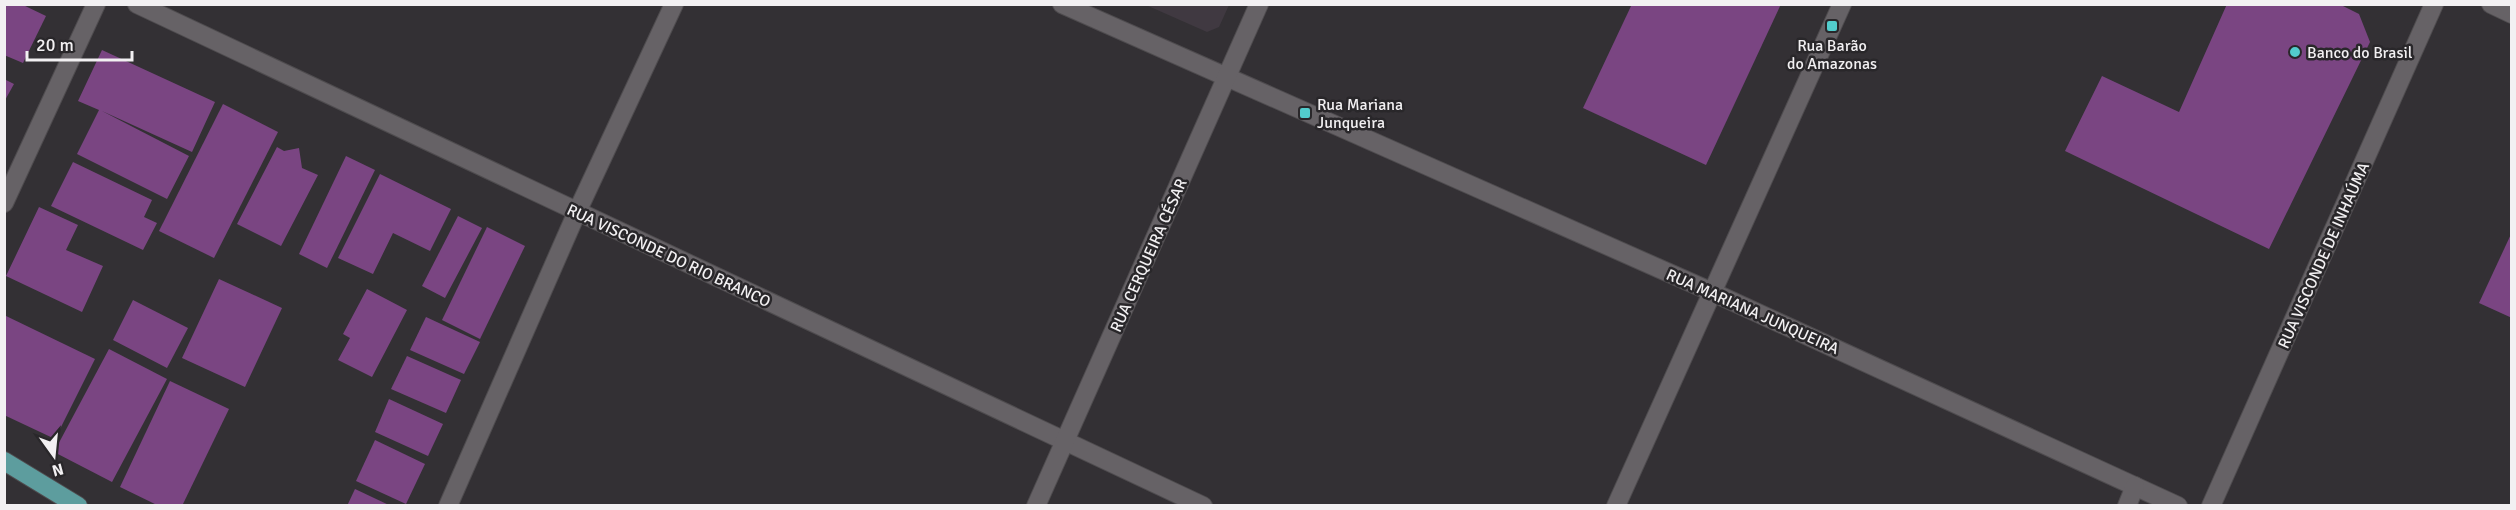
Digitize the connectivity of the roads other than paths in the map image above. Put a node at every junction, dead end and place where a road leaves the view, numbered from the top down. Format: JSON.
{"nodes":[{"id":1,"x":96,"y":4,"type":"edge"},
{"id":2,"x":136,"y":4,"type":"edge"},
{"id":3,"x":674,"y":4,"type":"edge"},
{"id":4,"x":1062,"y":4,"type":"edge"},
{"id":5,"x":1259,"y":4,"type":"edge"},
{"id":6,"x":1842,"y":4,"type":"edge"},
{"id":7,"x":2434,"y":4,"type":"edge"},
{"id":8,"x":2491,"y":4,"type":"edge"},
{"id":9,"x":2511,"y":14,"type":"edge"},
{"id":10,"x":1227,"y":78,"type":"junction"},
{"id":11,"x":4,"y":203,"type":"edge"},
{"id":12,"x":577,"y":212,"type":"junction"},
{"id":13,"x":1712,"y":292,"type":"junction"},
{"id":14,"x":1064,"y":441,"type":"junction"},
{"id":15,"x":4,"y":461,"type":"edge"},
{"id":16,"x":2135,"y":486,"type":"junction"},
{"id":17,"x":78,"y":506,"type":"edge"},
{"id":18,"x":448,"y":506,"type":"edge"},
{"id":19,"x":1036,"y":506,"type":"edge"},
{"id":20,"x":1203,"y":506,"type":"edge"},
{"id":21,"x":1616,"y":506,"type":"edge"},
{"id":22,"x":2127,"y":506,"type":"edge"},
{"id":23,"x":2178,"y":506,"type":"edge"},
{"id":24,"x":2211,"y":506,"type":"edge"}],
"edges":[{"from":1,"to":11,"type":"street"},
{"from":2,"to":12,"type":"street","name":"RUA VISCONDE DO RIO BRANCO"},
{"from":3,"to":12,"type":"street"},
{"from":4,"to":10,"type":"street","name":"RUA MARIANA JUNQUEIRA"},
{"from":5,"to":10,"type":"street","name":"RUA CERQUEIRA CÉSAR"},
{"from":6,"to":13,"type":"street"},
{"from":7,"to":24,"type":"street","name":"RUA VISCONDE DE INHAÚMA"},
{"from":8,"to":9,"type":"street"},
{"from":10,"to":13,"type":"street","name":"RUA MARIANA JUNQUEIRA"},
{"from":10,"to":14,"type":"street","name":"RUA CERQUEIRA CÉSAR"},
{"from":12,"to":14,"type":"street","name":"RUA VISCONDE DO RIO BRANCO"},
{"from":12,"to":18,"type":"street"},
{"from":13,"to":16,"type":"street","name":"RUA MARIANA JUNQUEIRA"},
{"from":13,"to":21,"type":"street"},
{"from":14,"to":19,"type":"street","name":"RUA CERQUEIRA CÉSAR"},
{"from":14,"to":20,"type":"street","name":"RUA VISCONDE DO RIO BRANCO"},
{"from":15,"to":17,"type":"main road"},
{"from":16,"to":22,"type":"street"},
{"from":16,"to":23,"type":"street","name":"RUA MARIANA JUNQUEIRA"}]}
